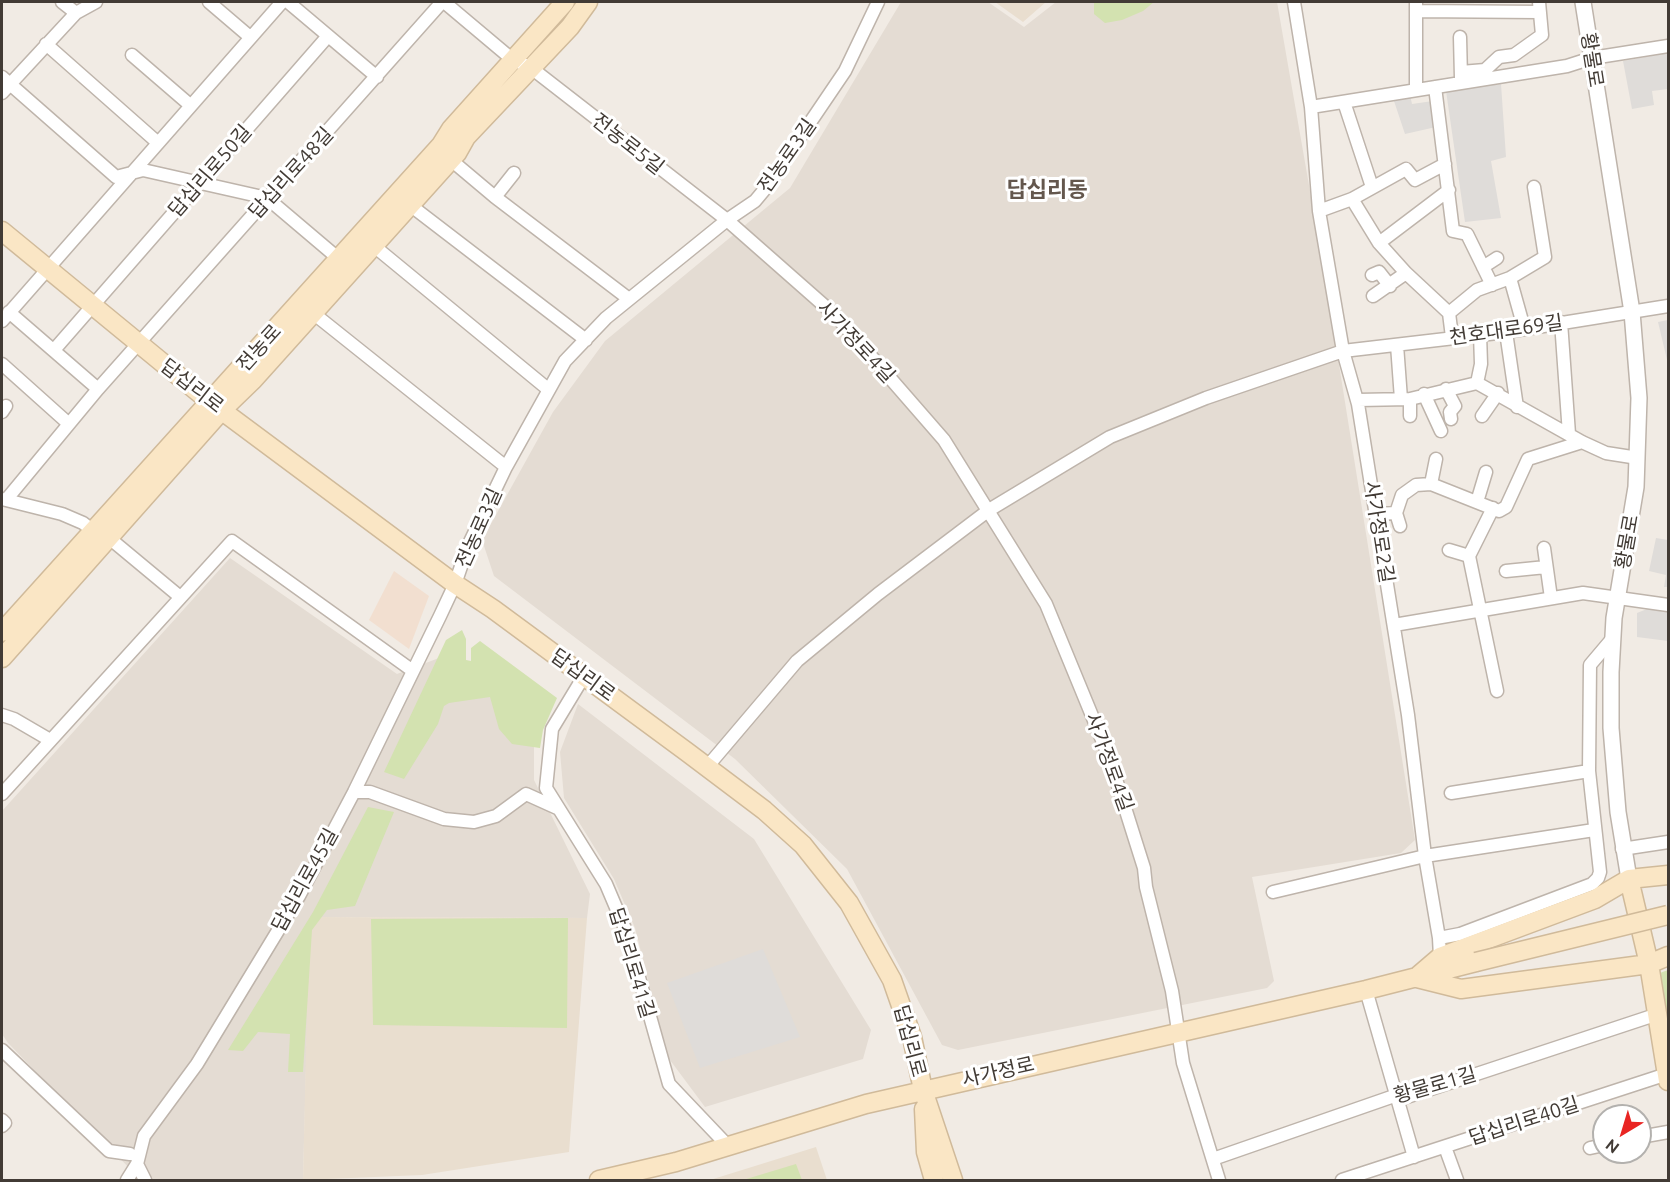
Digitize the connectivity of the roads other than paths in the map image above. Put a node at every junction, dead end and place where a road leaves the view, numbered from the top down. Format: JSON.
{"nodes":[{"id":1,"x":96,"y":2,"type":"edge"},
{"id":2,"x":209,"y":2,"type":"edge"},
{"id":3,"x":282,"y":2,"type":"edge"},
{"id":4,"x":288,"y":2,"type":"edge"},
{"id":5,"x":443,"y":2,"type":"edge"},
{"id":6,"x":565,"y":2,"type":"edge"},
{"id":7,"x":588,"y":2,"type":"edge"},
{"id":8,"x":878,"y":2,"type":"edge"},
{"id":9,"x":1294,"y":2,"type":"edge"},
{"id":10,"x":1583,"y":2,"type":"edge"},
{"id":11,"x":69,"y":6,"type":"edge"},
{"id":12,"x":1416,"y":6,"type":"edge"},
{"id":13,"x":1539,"y":7,"type":"edge"},
{"id":14,"x":328,"y":36,"type":"junction"},
{"id":15,"x":250,"y":37,"type":"junction"},
{"id":16,"x":1460,"y":37,"type":"dead end"},
{"id":17,"x":46,"y":44,"type":"junction"},
{"id":18,"x":1668,"y":46,"type":"edge"},
{"id":19,"x":132,"y":56,"type":"dead end"},
{"id":20,"x":1592,"y":58,"type":"junction"},
{"id":21,"x":521,"y":63,"type":"junction"},
{"id":22,"x":376,"y":77,"type":"junction"},
{"id":23,"x":1461,"y":77,"type":"junction"},
{"id":24,"x":4,"y":85,"type":"edge"},
{"id":25,"x":1435,"y":87,"type":"junction"},
{"id":26,"x":1416,"y":90,"type":"junction"},
{"id":27,"x":1344,"y":102,"type":"junction"},
{"id":28,"x":190,"y":105,"type":"junction"},
{"id":29,"x":1311,"y":107,"type":"junction"},
{"id":30,"x":157,"y":142,"type":"junction"},
{"id":31,"x":451,"y":160,"type":"junction"},
{"id":32,"x":1444,"y":164,"type":"junction"},
{"id":33,"x":514,"y":173,"type":"dead end"},
{"id":34,"x":131,"y":174,"type":"junction"},
{"id":35,"x":199,"y":184,"type":"junction"},
{"id":36,"x":1372,"y":187,"type":"junction"},
{"id":37,"x":1534,"y":187,"type":"dead end"},
{"id":38,"x":1449,"y":190,"type":"junction"},
{"id":39,"x":495,"y":197,"type":"junction"},
{"id":40,"x":267,"y":198,"type":"junction"},
{"id":41,"x":1352,"y":199,"type":"junction"},
{"id":42,"x":410,"y":205,"type":"junction"},
{"id":43,"x":1319,"y":210,"type":"junction"},
{"id":44,"x":727,"y":220,"type":"junction"},
{"id":45,"x":2,"y":231,"type":"edge"},
{"id":46,"x":1379,"y":243,"type":"junction"},
{"id":47,"x":374,"y":246,"type":"junction"},
{"id":48,"x":1497,"y":258,"type":"dead end"},
{"id":49,"x":339,"y":259,"type":"junction"},
{"id":50,"x":1483,"y":267,"type":"junction"},
{"id":51,"x":46,"y":268,"type":"junction"},
{"id":52,"x":1406,"y":273,"type":"junction"},
{"id":53,"x":1372,"y":275,"type":"dead end"},
{"id":54,"x":1510,"y":278,"type":"junction"},
{"id":55,"x":1390,"y":285,"type":"junction"},
{"id":56,"x":1492,"y":285,"type":"junction"},
{"id":57,"x":1373,"y":296,"type":"dead end"},
{"id":58,"x":630,"y":299,"type":"junction"},
{"id":59,"x":92,"y":305,"type":"junction"},
{"id":60,"x":1668,"y":306,"type":"edge"},
{"id":61,"x":1632,"y":312,"type":"junction"},
{"id":62,"x":313,"y":313,"type":"junction"},
{"id":63,"x":1449,"y":313,"type":"junction"},
{"id":64,"x":5,"y":316,"type":"edge"},
{"id":65,"x":1561,"y":322,"type":"junction"},
{"id":66,"x":1524,"y":328,"type":"junction"},
{"id":67,"x":1506,"y":332,"type":"junction"},
{"id":68,"x":1480,"y":334,"type":"junction"},
{"id":69,"x":1452,"y":337,"type":"junction"},
{"id":70,"x":585,"y":339,"type":"junction"},
{"id":71,"x":139,"y":344,"type":"junction"},
{"id":72,"x":1397,"y":345,"type":"junction"},
{"id":73,"x":54,"y":350,"type":"junction"},
{"id":74,"x":1343,"y":351,"type":"junction"},
{"id":75,"x":2,"y":364,"type":"edge"},
{"id":76,"x":1477,"y":383,"type":"junction"},
{"id":77,"x":98,"y":389,"type":"junction"},
{"id":78,"x":1446,"y":389,"type":"junction"},
{"id":79,"x":549,"y":390,"type":"junction"},
{"id":80,"x":1498,"y":393,"type":"junction"},
{"id":81,"x":1424,"y":394,"type":"junction"},
{"id":82,"x":1406,"y":399,"type":"junction"},
{"id":83,"x":1358,"y":400,"type":"junction"},
{"id":84,"x":216,"y":406,"type":"junction"},
{"id":85,"x":1517,"y":407,"type":"junction"},
{"id":86,"x":1410,"y":416,"type":"dead end"},
{"id":87,"x":1482,"y":416,"type":"dead end"},
{"id":88,"x":1451,"y":419,"type":"dead end"},
{"id":89,"x":69,"y":424,"type":"junction"},
{"id":90,"x":1441,"y":431,"type":"dead end"},
{"id":91,"x":1569,"y":434,"type":"junction"},
{"id":92,"x":1582,"y":442,"type":"junction"},
{"id":93,"x":1638,"y":458,"type":"junction"},
{"id":94,"x":1436,"y":459,"type":"dead end"},
{"id":95,"x":506,"y":466,"type":"junction"},
{"id":96,"x":1486,"y":472,"type":"dead end"},
{"id":97,"x":1431,"y":484,"type":"junction"},
{"id":98,"x":4,"y":499,"type":"edge"},
{"id":99,"x":1478,"y":502,"type":"junction"},
{"id":100,"x":1492,"y":508,"type":"junction"},
{"id":101,"x":988,"y":510,"type":"junction"},
{"id":102,"x":1396,"y":513,"type":"junction"},
{"id":103,"x":1376,"y":514,"type":"junction"},
{"id":104,"x":1400,"y":526,"type":"dead end"},
{"id":105,"x":100,"y":534,"type":"junction"},
{"id":106,"x":1544,"y":548,"type":"dead end"},
{"id":107,"x":1449,"y":550,"type":"dead end"},
{"id":108,"x":1469,"y":556,"type":"junction"},
{"id":109,"x":1546,"y":567,"type":"junction"},
{"id":110,"x":1506,"y":571,"type":"dead end"},
{"id":111,"x":455,"y":584,"type":"junction"},
{"id":112,"x":179,"y":596,"type":"junction"},
{"id":113,"x":1617,"y":597,"type":"junction"},
{"id":114,"x":1551,"y":598,"type":"junction"},
{"id":115,"x":1668,"y":605,"type":"edge"},
{"id":116,"x":1482,"y":610,"type":"junction"},
{"id":117,"x":1394,"y":625,"type":"junction"},
{"id":118,"x":2,"y":632,"type":"edge"},
{"id":119,"x":1612,"y":639,"type":"junction"},
{"id":120,"x":2,"y":658,"type":"edge"},
{"id":121,"x":413,"y":671,"type":"junction"},
{"id":122,"x":584,"y":676,"type":"junction"},
{"id":123,"x":1497,"y":692,"type":"dead end"},
{"id":124,"x":2,"y":715,"type":"edge"},
{"id":125,"x":50,"y":740,"type":"junction"},
{"id":126,"x":707,"y":767,"type":"junction"},
{"id":127,"x":1589,"y":771,"type":"junction"},
{"id":128,"x":354,"y":792,"type":"junction"},
{"id":129,"x":1450,"y":794,"type":"dead end"},
{"id":130,"x":2,"y":795,"type":"edge"},
{"id":131,"x":557,"y":808,"type":"junction"},
{"id":132,"x":1594,"y":830,"type":"junction"},
{"id":133,"x":1668,"y":842,"type":"edge"},
{"id":134,"x":1623,"y":849,"type":"junction"},
{"id":135,"x":1425,"y":856,"type":"junction"},
{"id":136,"x":1668,"y":875,"type":"edge"},
{"id":137,"x":1629,"y":879,"type":"junction"},
{"id":138,"x":1273,"y":892,"type":"dead end"},
{"id":139,"x":1668,"y":915,"type":"edge"},
{"id":140,"x":1439,"y":938,"type":"junction"},
{"id":141,"x":1668,"y":956,"type":"edge"},
{"id":142,"x":1440,"y":957,"type":"junction"},
{"id":143,"x":1649,"y":964,"type":"junction"},
{"id":144,"x":1416,"y":978,"type":"junction"},
{"id":145,"x":1366,"y":990,"type":"junction"},
{"id":146,"x":1658,"y":1014,"type":"junction"},
{"id":147,"x":1178,"y":1032,"type":"junction"},
{"id":148,"x":2,"y":1050,"type":"edge"},
{"id":149,"x":1668,"y":1077,"type":"edge"},
{"id":150,"x":923,"y":1090,"type":"junction"},
{"id":151,"x":1397,"y":1095,"type":"junction"},
{"id":152,"x":2,"y":1120,"type":"edge"},
{"id":153,"x":2,"y":1126,"type":"edge"},
{"id":154,"x":1668,"y":1132,"type":"edge"},
{"id":155,"x":1652,"y":1135,"type":"edge"},
{"id":156,"x":726,"y":1144,"type":"junction"},
{"id":157,"x":1445,"y":1147,"type":"junction"},
{"id":158,"x":1414,"y":1157,"type":"junction"},
{"id":159,"x":133,"y":1159,"type":"junction"},
{"id":160,"x":1213,"y":1159,"type":"junction"},
{"id":161,"x":127,"y":1180,"type":"edge"},
{"id":162,"x":145,"y":1180,"type":"edge"},
{"id":163,"x":599,"y":1180,"type":"edge"},
{"id":164,"x":934,"y":1180,"type":"edge"},
{"id":165,"x":953,"y":1180,"type":"edge"},
{"id":166,"x":1219,"y":1180,"type":"edge"},
{"id":167,"x":1342,"y":1180,"type":"edge"},
{"id":168,"x":1457,"y":1180,"type":"edge"}],
"edges":[{"from":1,"to":11,"type":"street"},
{"from":2,"to":15,"type":"street"},
{"from":3,"to":15,"type":"street"},
{"from":4,"to":14,"type":"street"},
{"from":5,"to":21,"type":"street"},
{"from":5,"to":22,"type":"street","name":"답십리로48길"},
{"from":6,"to":21,"type":"main road","name":"전농로"},
{"from":7,"to":21,"type":"main road","name":"전농로"},
{"from":8,"to":44,"type":"street","name":"전농로3길"},
{"from":9,"to":29,"type":"street","name":"사가정로2길"},
{"from":10,"to":20,"type":"street","name":"황물로"},
{"from":11,"to":17,"type":"street"},
{"from":12,"to":13,"type":"street"},
{"from":12,"to":26,"type":"street"},
{"from":13,"to":23,"type":"street"},
{"from":14,"to":22,"type":"street"},
{"from":14,"to":35,"type":"street","name":"답십리로50길"},
{"from":15,"to":28,"type":"street"},
{"from":16,"to":23,"type":"street"},
{"from":17,"to":24,"type":"street"},
{"from":17,"to":30,"type":"street"},
{"from":18,"to":20,"type":"street"},
{"from":19,"to":28,"type":"street"},
{"from":20,"to":23,"type":"street"},
{"from":20,"to":61,"type":"street","name":"황물로"},
{"from":21,"to":31,"type":"main road","name":"전농로"},
{"from":21,"to":44,"type":"street","name":"전농로5길"},
{"from":21,"to":49,"type":"main road","name":"전농로"},
{"from":22,"to":40,"type":"street","name":"답십리로48길"},
{"from":23,"to":25,"type":"street"},
{"from":24,"to":34,"type":"street"},
{"from":25,"to":26,"type":"street"},
{"from":25,"to":32,"type":"street"},
{"from":26,"to":27,"type":"street"},
{"from":27,"to":29,"type":"street"},
{"from":27,"to":36,"type":"street"},
{"from":28,"to":30,"type":"street"},
{"from":29,"to":43,"type":"street","name":"사가정로2길"},
{"from":30,"to":34,"type":"street"},
{"from":31,"to":39,"type":"street"},
{"from":31,"to":42,"type":"main road","name":"전농로"},
{"from":32,"to":36,"type":"street"},
{"from":32,"to":38,"type":"street"},
{"from":33,"to":39,"type":"street"},
{"from":34,"to":35,"type":"street"},
{"from":34,"to":51,"type":"street"},
{"from":35,"to":40,"type":"street"},
{"from":35,"to":59,"type":"street","name":"답십리로50길"},
{"from":36,"to":41,"type":"street"},
{"from":37,"to":54,"type":"street"},
{"from":38,"to":46,"type":"street"},
{"from":38,"to":50,"type":"street"},
{"from":39,"to":58,"type":"street"},
{"from":40,"to":49,"type":"street"},
{"from":40,"to":71,"type":"street","name":"답십리로48길"},
{"from":41,"to":43,"type":"street"},
{"from":41,"to":46,"type":"street"},
{"from":42,"to":47,"type":"main road","name":"전농로"},
{"from":42,"to":70,"type":"street"},
{"from":43,"to":74,"type":"street","name":"사가정로2길"},
{"from":44,"to":58,"type":"street","name":"전농로3길"},
{"from":44,"to":101,"type":"street","name":"사가정로4길"},
{"from":45,"to":51,"type":"main road","name":"답십리로"},
{"from":46,"to":52,"type":"street"},
{"from":47,"to":62,"type":"main road","name":"전농로"},
{"from":47,"to":79,"type":"street"},
{"from":48,"to":50,"type":"street"},
{"from":49,"to":84,"type":"main road","name":"전농로"},
{"from":50,"to":56,"type":"street"},
{"from":51,"to":59,"type":"main road","name":"답십리로"},
{"from":51,"to":64,"type":"street"},
{"from":52,"to":55,"type":"street"},
{"from":52,"to":63,"type":"street"},
{"from":53,"to":55,"type":"street"},
{"from":54,"to":56,"type":"street"},
{"from":54,"to":66,"type":"street"},
{"from":55,"to":57,"type":"street"},
{"from":56,"to":63,"type":"street"},
{"from":58,"to":70,"type":"street","name":"전농로3길"},
{"from":59,"to":71,"type":"main road","name":"답십리로"},
{"from":59,"to":73,"type":"street","name":"답십리로50길"},
{"from":60,"to":61,"type":"street","name":"천호대로69길"},
{"from":61,"to":65,"type":"street","name":"천호대로69길"},
{"from":61,"to":93,"type":"street","name":"황물로"},
{"from":62,"to":84,"type":"main road","name":"전농로"},
{"from":62,"to":95,"type":"street"},
{"from":63,"to":69,"type":"street"},
{"from":64,"to":73,"type":"street"},
{"from":65,"to":66,"type":"street","name":"천호대로69길"},
{"from":65,"to":91,"type":"street"},
{"from":66,"to":67,"type":"street","name":"천호대로69길"},
{"from":67,"to":68,"type":"street","name":"천호대로69길"},
{"from":67,"to":85,"type":"street"},
{"from":68,"to":69,"type":"street","name":"천호대로69길"},
{"from":68,"to":76,"type":"street"},
{"from":69,"to":72,"type":"street","name":"천호대로69길"},
{"from":70,"to":79,"type":"street","name":"전농로3길"},
{"from":71,"to":77,"type":"street"},
{"from":71,"to":84,"type":"main road","name":"답십리로"},
{"from":72,"to":74,"type":"street","name":"천호대로69길"},
{"from":72,"to":82,"type":"street"},
{"from":73,"to":77,"type":"street"},
{"from":74,"to":83,"type":"street","name":"사가정로2길"},
{"from":74,"to":101,"type":"street"},
{"from":75,"to":89,"type":"street"},
{"from":76,"to":78,"type":"street"},
{"from":76,"to":80,"type":"street"},
{"from":77,"to":89,"type":"street"},
{"from":78,"to":81,"type":"street"},
{"from":78,"to":88,"type":"street"},
{"from":79,"to":95,"type":"street","name":"전농로3길"},
{"from":80,"to":85,"type":"street"},
{"from":80,"to":87,"type":"street"},
{"from":81,"to":82,"type":"street"},
{"from":81,"to":90,"type":"street"},
{"from":82,"to":83,"type":"street"},
{"from":82,"to":86,"type":"street"},
{"from":83,"to":103,"type":"street","name":"사가정로2길"},
{"from":84,"to":105,"type":"main road","name":"전농로"},
{"from":84,"to":111,"type":"main road","name":"답십리로"},
{"from":85,"to":91,"type":"street"},
{"from":89,"to":98,"type":"street"},
{"from":91,"to":92,"type":"street"},
{"from":92,"to":93,"type":"street"},
{"from":92,"to":100,"type":"street"},
{"from":93,"to":113,"type":"street","name":"황물로"},
{"from":94,"to":97,"type":"street"},
{"from":95,"to":111,"type":"street","name":"전농로3길"},
{"from":96,"to":99,"type":"street"},
{"from":97,"to":99,"type":"street"},
{"from":97,"to":102,"type":"street"},
{"from":98,"to":105,"type":"street"},
{"from":99,"to":100,"type":"street"},
{"from":100,"to":108,"type":"street"},
{"from":101,"to":126,"type":"street"},
{"from":101,"to":147,"type":"street","name":"사가정로4길"},
{"from":102,"to":103,"type":"street"},
{"from":102,"to":104,"type":"street"},
{"from":103,"to":117,"type":"street","name":"사가정로2길"},
{"from":105,"to":112,"type":"street"},
{"from":105,"to":118,"type":"main road","name":"전농로"},
{"from":105,"to":120,"type":"main road","name":"전농로"},
{"from":106,"to":109,"type":"street"},
{"from":107,"to":108,"type":"street"},
{"from":108,"to":116,"type":"street"},
{"from":109,"to":110,"type":"street"},
{"from":109,"to":114,"type":"street"},
{"from":111,"to":121,"type":"street","name":"답십리로45길"},
{"from":111,"to":122,"type":"main road","name":"답십리로"},
{"from":112,"to":121,"type":"street"},
{"from":112,"to":125,"type":"street"},
{"from":113,"to":114,"type":"street"},
{"from":113,"to":115,"type":"street"},
{"from":113,"to":119,"type":"street","name":"황물로"},
{"from":114,"to":116,"type":"street"},
{"from":116,"to":117,"type":"street"},
{"from":116,"to":123,"type":"street"},
{"from":117,"to":135,"type":"street","name":"사가정로2길"},
{"from":119,"to":127,"type":"street"},
{"from":119,"to":134,"type":"street","name":"황물로"},
{"from":121,"to":128,"type":"street","name":"답십리로45길"},
{"from":122,"to":126,"type":"main road","name":"답십리로"},
{"from":122,"to":131,"type":"street","name":"답십리로41길"},
{"from":124,"to":125,"type":"street"},
{"from":125,"to":130,"type":"street"},
{"from":126,"to":150,"type":"main road","name":"답십리로"},
{"from":127,"to":129,"type":"street"},
{"from":127,"to":132,"type":"street"},
{"from":128,"to":131,"type":"street"},
{"from":128,"to":159,"type":"street","name":"답십리로45길"},
{"from":131,"to":156,"type":"street","name":"답십리로41길"},
{"from":132,"to":135,"type":"street"},
{"from":132,"to":140,"type":"street"},
{"from":133,"to":134,"type":"street"},
{"from":134,"to":137,"type":"street","name":"황물로"},
{"from":135,"to":138,"type":"street"},
{"from":135,"to":140,"type":"street","name":"사가정로2길"},
{"from":136,"to":137,"type":"main road"},
{"from":137,"to":142,"type":"main road"},
{"from":137,"to":143,"type":"main road","name":"황물로"},
{"from":139,"to":144,"type":"main road","name":"사가정로","bridge":true},
{"from":140,"to":142,"type":"street","name":"사가정로2길"},
{"from":141,"to":143,"type":"main road"},
{"from":142,"to":144,"type":"main road"},
{"from":143,"to":144,"type":"main road"},
{"from":143,"to":146,"type":"main road","name":"황물로"},
{"from":144,"to":145,"type":"main road","name":"사가정로"},
{"from":145,"to":147,"type":"main road","name":"사가정로"},
{"from":145,"to":151,"type":"street"},
{"from":146,"to":149,"type":"main road","name":"황물로"},
{"from":146,"to":151,"type":"street","name":"황물로1길"},
{"from":147,"to":150,"type":"main road","name":"사가정로"},
{"from":147,"to":160,"type":"street","name":"사가정로4길"},
{"from":148,"to":159,"type":"street"},
{"from":149,"to":157,"type":"street","name":"답십리로40길"},
{"from":150,"to":156,"type":"main road","name":"사가정로"},
{"from":150,"to":164,"type":"main road","name":"답십리로"},
{"from":150,"to":165,"type":"main road","name":"답십리로"},
{"from":151,"to":158,"type":"street"},
{"from":151,"to":160,"type":"street","name":"황물로1길"},
{"from":152,"to":153,"type":"street"},
{"from":154,"to":155,"type":"street"},
{"from":156,"to":163,"type":"main road","name":"사가정로"},
{"from":157,"to":158,"type":"street","name":"답십리로40길"},
{"from":157,"to":168,"type":"street"},
{"from":158,"to":167,"type":"street","name":"답십리로40길"},
{"from":159,"to":161,"type":"street","name":"답십리로45길"},
{"from":159,"to":162,"type":"street"},
{"from":160,"to":166,"type":"street","name":"사가정로4길"}]}
